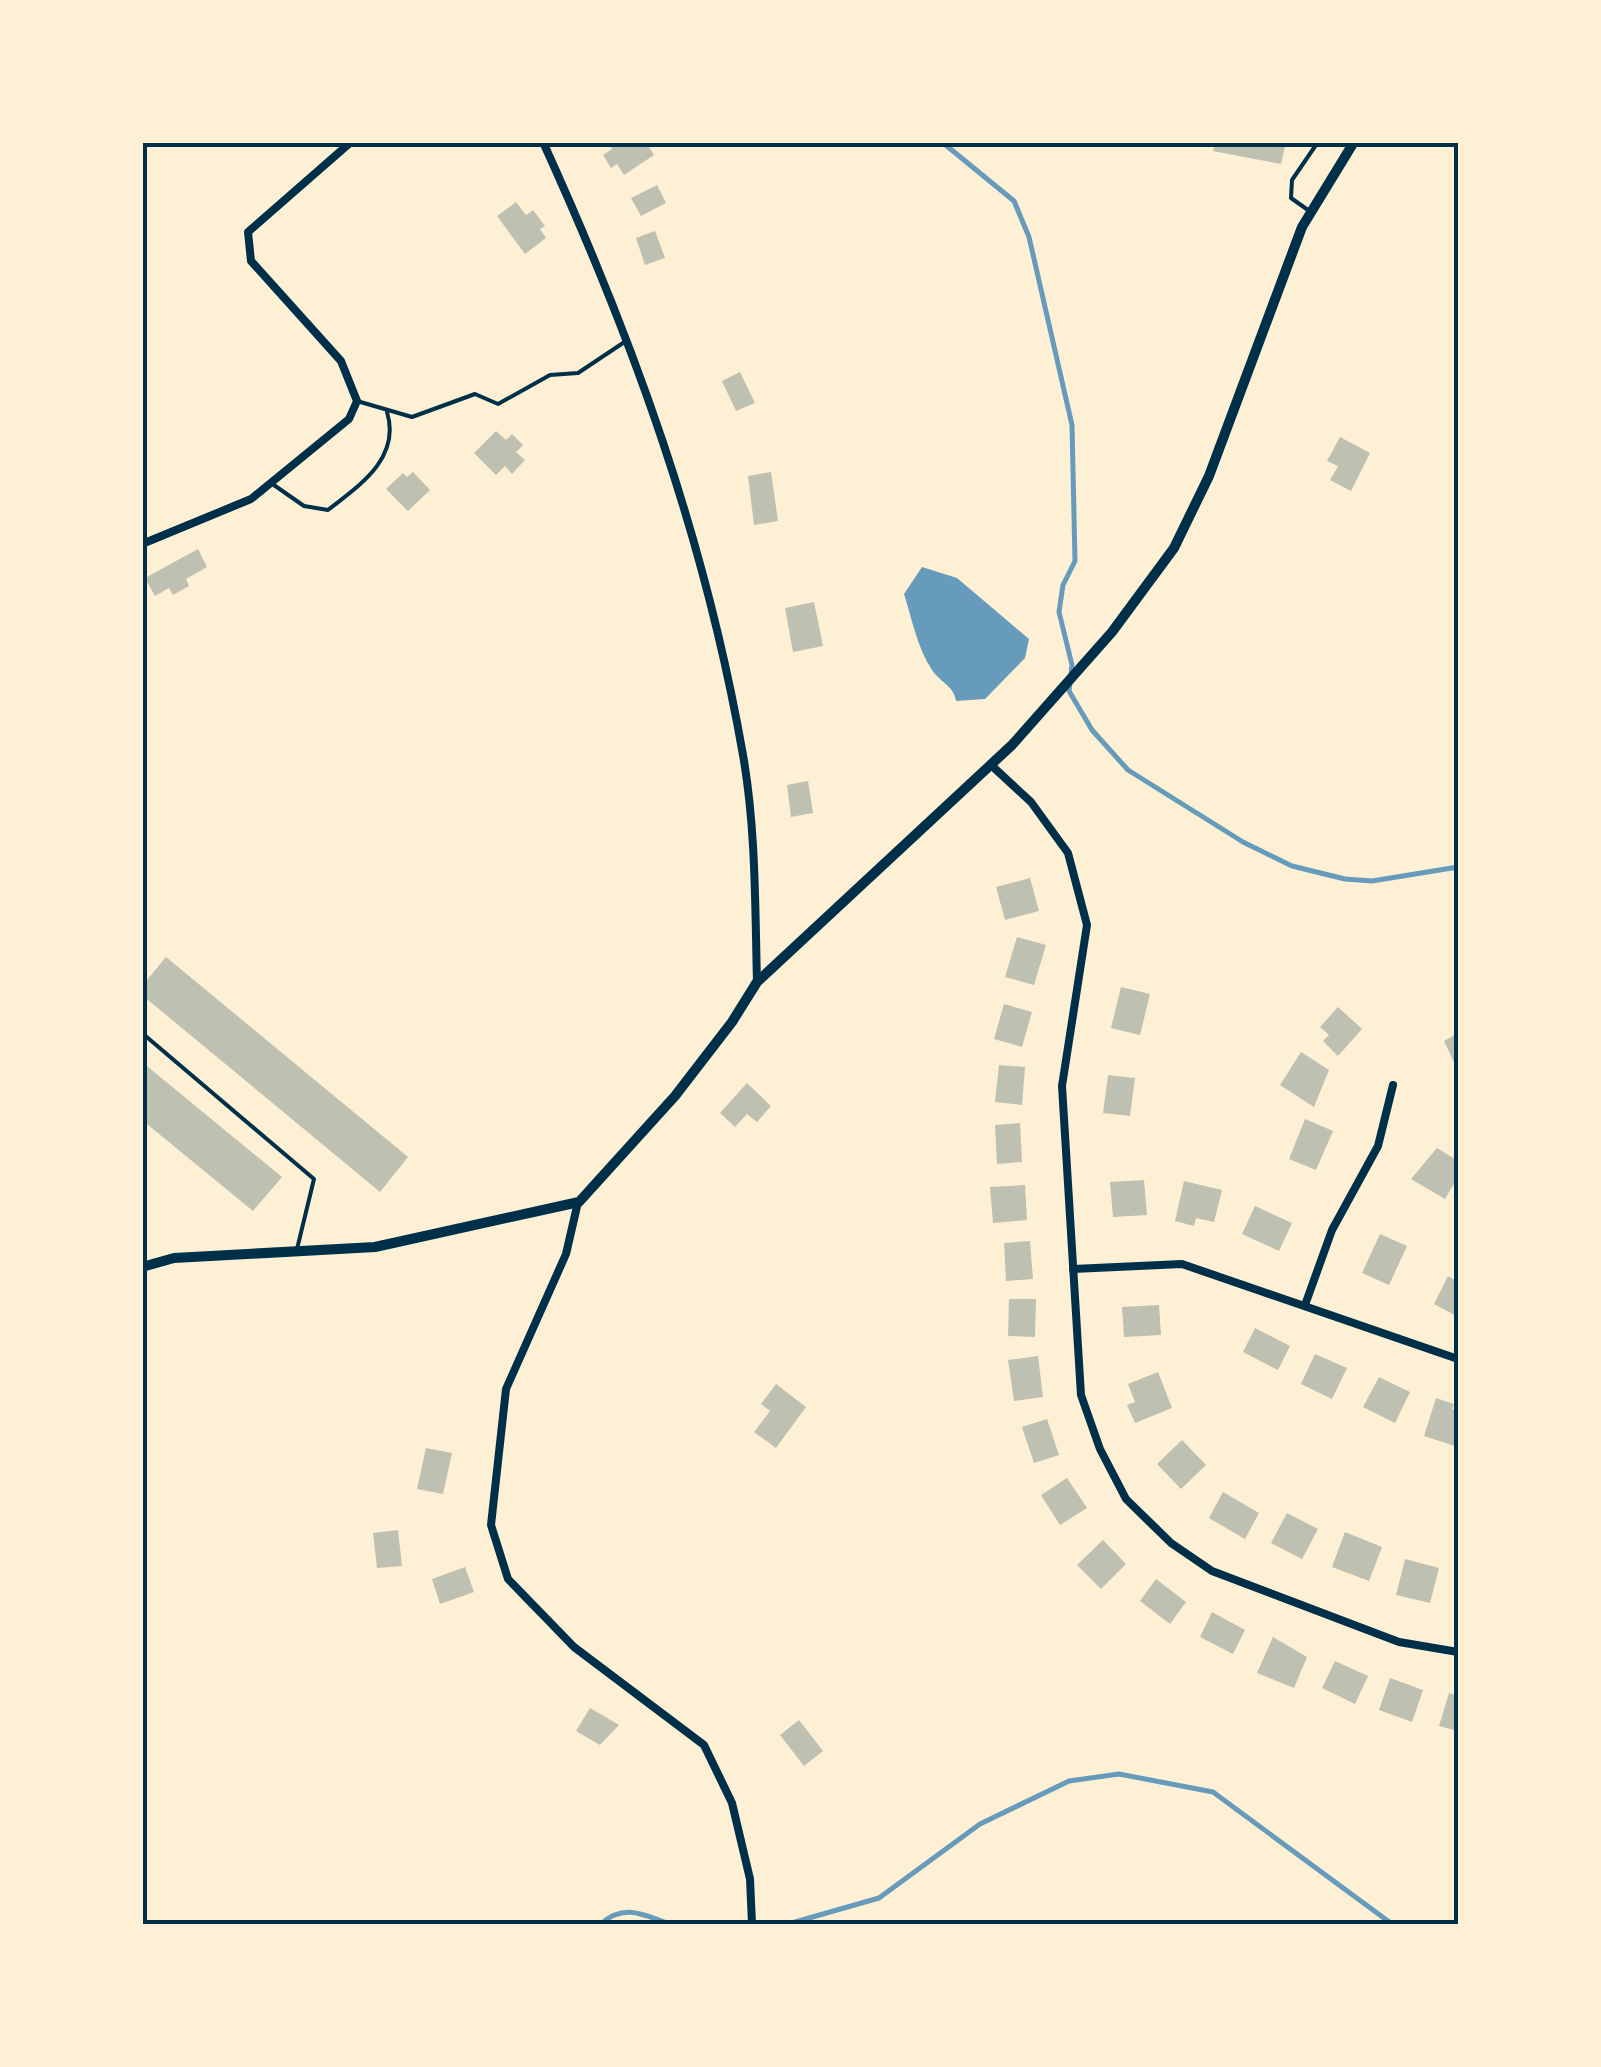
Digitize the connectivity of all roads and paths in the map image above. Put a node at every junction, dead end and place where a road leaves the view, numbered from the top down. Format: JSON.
{"nodes":[{"id":1,"x":351,"y":142,"type":"edge"},
{"id":2,"x":543,"y":142,"type":"edge"},
{"id":3,"x":1318,"y":142,"type":"edge"},
{"id":4,"x":1349,"y":144,"type":"edge"},
{"id":5,"x":1311,"y":212,"type":"junction"},
{"id":6,"x":628,"y":339,"type":"junction"},
{"id":7,"x":357,"y":401,"type":"junction"},
{"id":8,"x":388,"y":412,"type":"junction"},
{"id":9,"x":271,"y":483,"type":"junction"},
{"id":10,"x":142,"y":544,"type":"edge"},
{"id":11,"x":991,"y":765,"type":"junction"},
{"id":12,"x":757,"y":982,"type":"junction"},
{"id":13,"x":142,"y":1034,"type":"edge"},
{"id":14,"x":1393,"y":1085,"type":"dead end"},
{"id":15,"x":578,"y":1202,"type":"junction"},
{"id":16,"x":296,"y":1254,"type":"junction"},
{"id":17,"x":142,"y":1266,"type":"edge"},
{"id":18,"x":1073,"y":1269,"type":"junction"},
{"id":19,"x":1305,"y":1304,"type":"junction"},
{"id":20,"x":1458,"y":1359,"type":"edge"},
{"id":21,"x":1458,"y":1652,"type":"edge"},
{"id":22,"x":752,"y":1924,"type":"edge"}],
"edges":[{"from":1,"to":7,"type":"street"},
{"from":2,"to":6,"type":"street"},
{"from":3,"to":5,"type":"lane"},
{"from":4,"to":5,"type":"street"},
{"from":5,"to":11,"type":"street"},
{"from":6,"to":8,"type":"lane"},
{"from":6,"to":12,"type":"street"},
{"from":7,"to":8,"type":"lane"},
{"from":7,"to":9,"type":"street"},
{"from":8,"to":9,"type":"lane"},
{"from":9,"to":10,"type":"street"},
{"from":11,"to":12,"type":"street"},
{"from":11,"to":18,"type":"street"},
{"from":12,"to":15,"type":"street"},
{"from":13,"to":16,"type":"lane"},
{"from":14,"to":19,"type":"street"},
{"from":15,"to":16,"type":"street"},
{"from":15,"to":22,"type":"street"},
{"from":16,"to":17,"type":"street"},
{"from":18,"to":19,"type":"street"},
{"from":18,"to":21,"type":"street"},
{"from":19,"to":20,"type":"street"}]}
